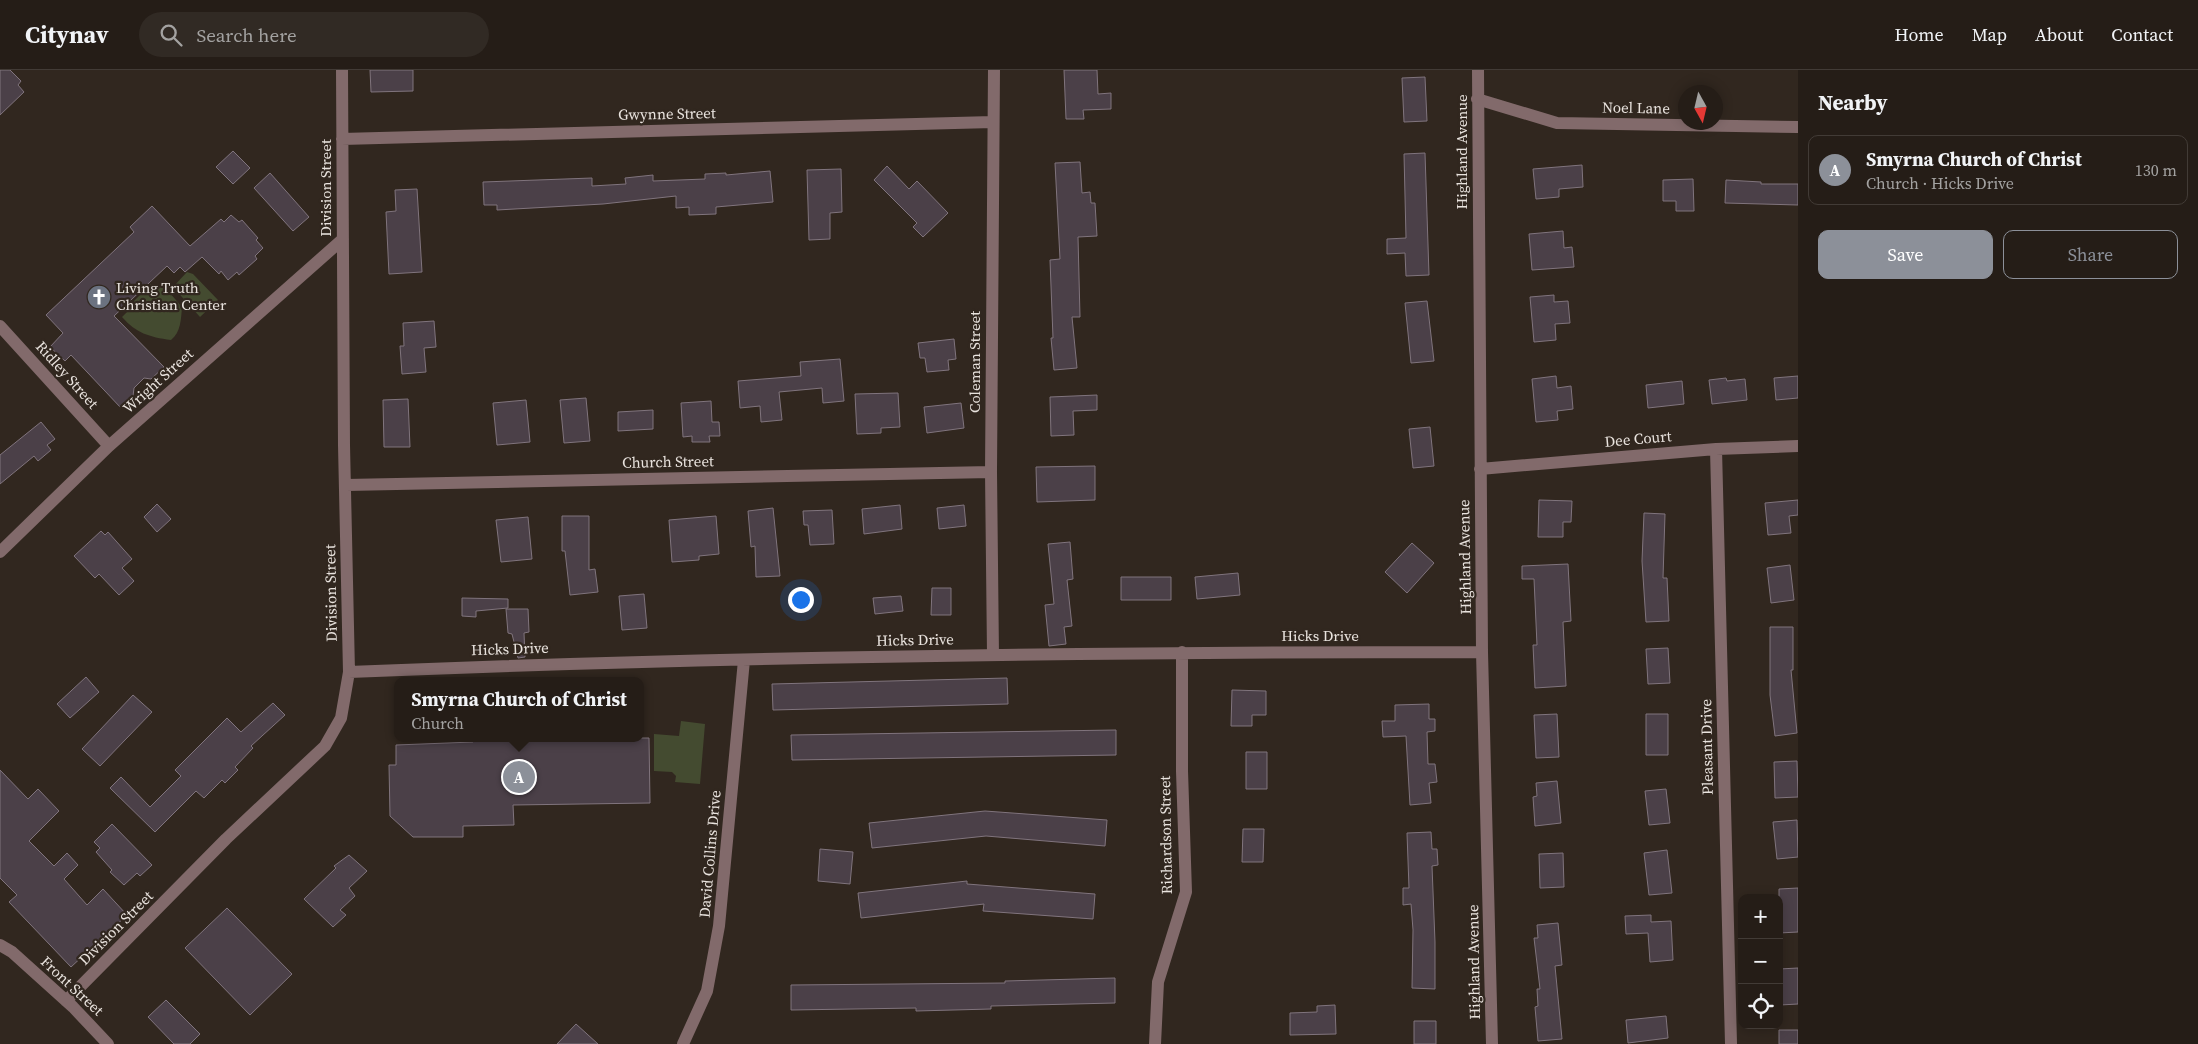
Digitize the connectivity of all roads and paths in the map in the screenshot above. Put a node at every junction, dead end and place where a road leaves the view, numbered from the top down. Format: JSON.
{"nodes":[{"id":1,"x":342,"y":70,"type":"edge"},
{"id":2,"x":994,"y":70,"type":"edge"},
{"id":3,"x":1478,"y":70,"type":"edge"},
{"id":4,"x":1477,"y":99,"type":"junction"},
{"id":5,"x":993,"y":122,"type":"junction"},
{"id":6,"x":1798,"y":127,"type":"edge"},
{"id":7,"x":342,"y":139,"type":"junction"},
{"id":8,"x":343,"y":239,"type":"junction"},
{"id":9,"x":0,"y":326,"type":"edge"},
{"id":10,"x":109,"y":446,"type":"junction"},
{"id":11,"x":1798,"y":446,"type":"edge"},
{"id":12,"x":1716,"y":449,"type":"junction"},
{"id":13,"x":1480,"y":469,"type":"junction"},
{"id":14,"x":991,"y":472,"type":"junction"},
{"id":15,"x":346,"y":486,"type":"junction"},
{"id":16,"x":0,"y":552,"type":"edge"},
{"id":17,"x":1182,"y":652,"type":"junction"},
{"id":18,"x":1482,"y":652,"type":"junction"},
{"id":19,"x":992,"y":655,"type":"junction"},
{"id":20,"x":744,"y":660,"type":"junction"},
{"id":21,"x":349,"y":672,"type":"junction"},
{"id":22,"x":0,"y":933,"type":"edge"},
{"id":23,"x":0,"y":945,"type":"edge"},
{"id":24,"x":12,"y":952,"type":"junction"},
{"id":25,"x":66,"y":1002,"type":"junction"},
{"id":26,"x":108,"y":1044,"type":"edge"},
{"id":27,"x":683,"y":1044,"type":"edge"},
{"id":28,"x":1155,"y":1044,"type":"edge"},
{"id":29,"x":1492,"y":1044,"type":"edge"},
{"id":30,"x":1730,"y":1044,"type":"edge"}],
"edges":[{"from":1,"to":7,"type":"street","name":"Division Street"},
{"from":2,"to":5,"type":"street","name":"Coleman Street"},
{"from":3,"to":4,"type":"street","name":"Highland Avenue"},
{"from":4,"to":6,"type":"street","name":"Noel Lane"},
{"from":4,"to":13,"type":"street","name":"Highland Avenue"},
{"from":5,"to":7,"type":"street","name":"Gwynne Street"},
{"from":5,"to":14,"type":"street","name":"Coleman Street"},
{"from":7,"to":8,"type":"street","name":"Division Street"},
{"from":8,"to":10,"type":"street","name":"Wright Street"},
{"from":8,"to":15,"type":"street","name":"Division Street"},
{"from":9,"to":10,"type":"street","name":"Ridley Street"},
{"from":10,"to":16,"type":"street","name":"Wright Street"},
{"from":11,"to":12,"type":"street","name":"Dee Court"},
{"from":12,"to":13,"type":"street","name":"Dee Court"},
{"from":12,"to":30,"type":"street","name":"Pleasant Drive"},
{"from":13,"to":18,"type":"street","name":"Highland Avenue"},
{"from":14,"to":15,"type":"street","name":"Church Street"},
{"from":14,"to":19,"type":"street","name":"Coleman Street"},
{"from":15,"to":21,"type":"street","name":"Division Street"},
{"from":17,"to":18,"type":"street","name":"Hicks Drive"},
{"from":17,"to":19,"type":"street","name":"Hicks Drive"},
{"from":17,"to":28,"type":"street","name":"Richardson Street"},
{"from":18,"to":29,"type":"street","name":"Highland Avenue"},
{"from":19,"to":20,"type":"street","name":"Hicks Drive"},
{"from":20,"to":21,"type":"street","name":"Hicks Drive"},
{"from":20,"to":27,"type":"street","name":"David Collins Drive"},
{"from":21,"to":25,"type":"street","name":"Division Street"},
{"from":22,"to":24,"type":"street","name":"Front Street"},
{"from":23,"to":24,"type":"street","name":"Front Street"},
{"from":24,"to":25,"type":"street","name":"Front Street"},
{"from":25,"to":26,"type":"street","name":"Front Street"}]}
